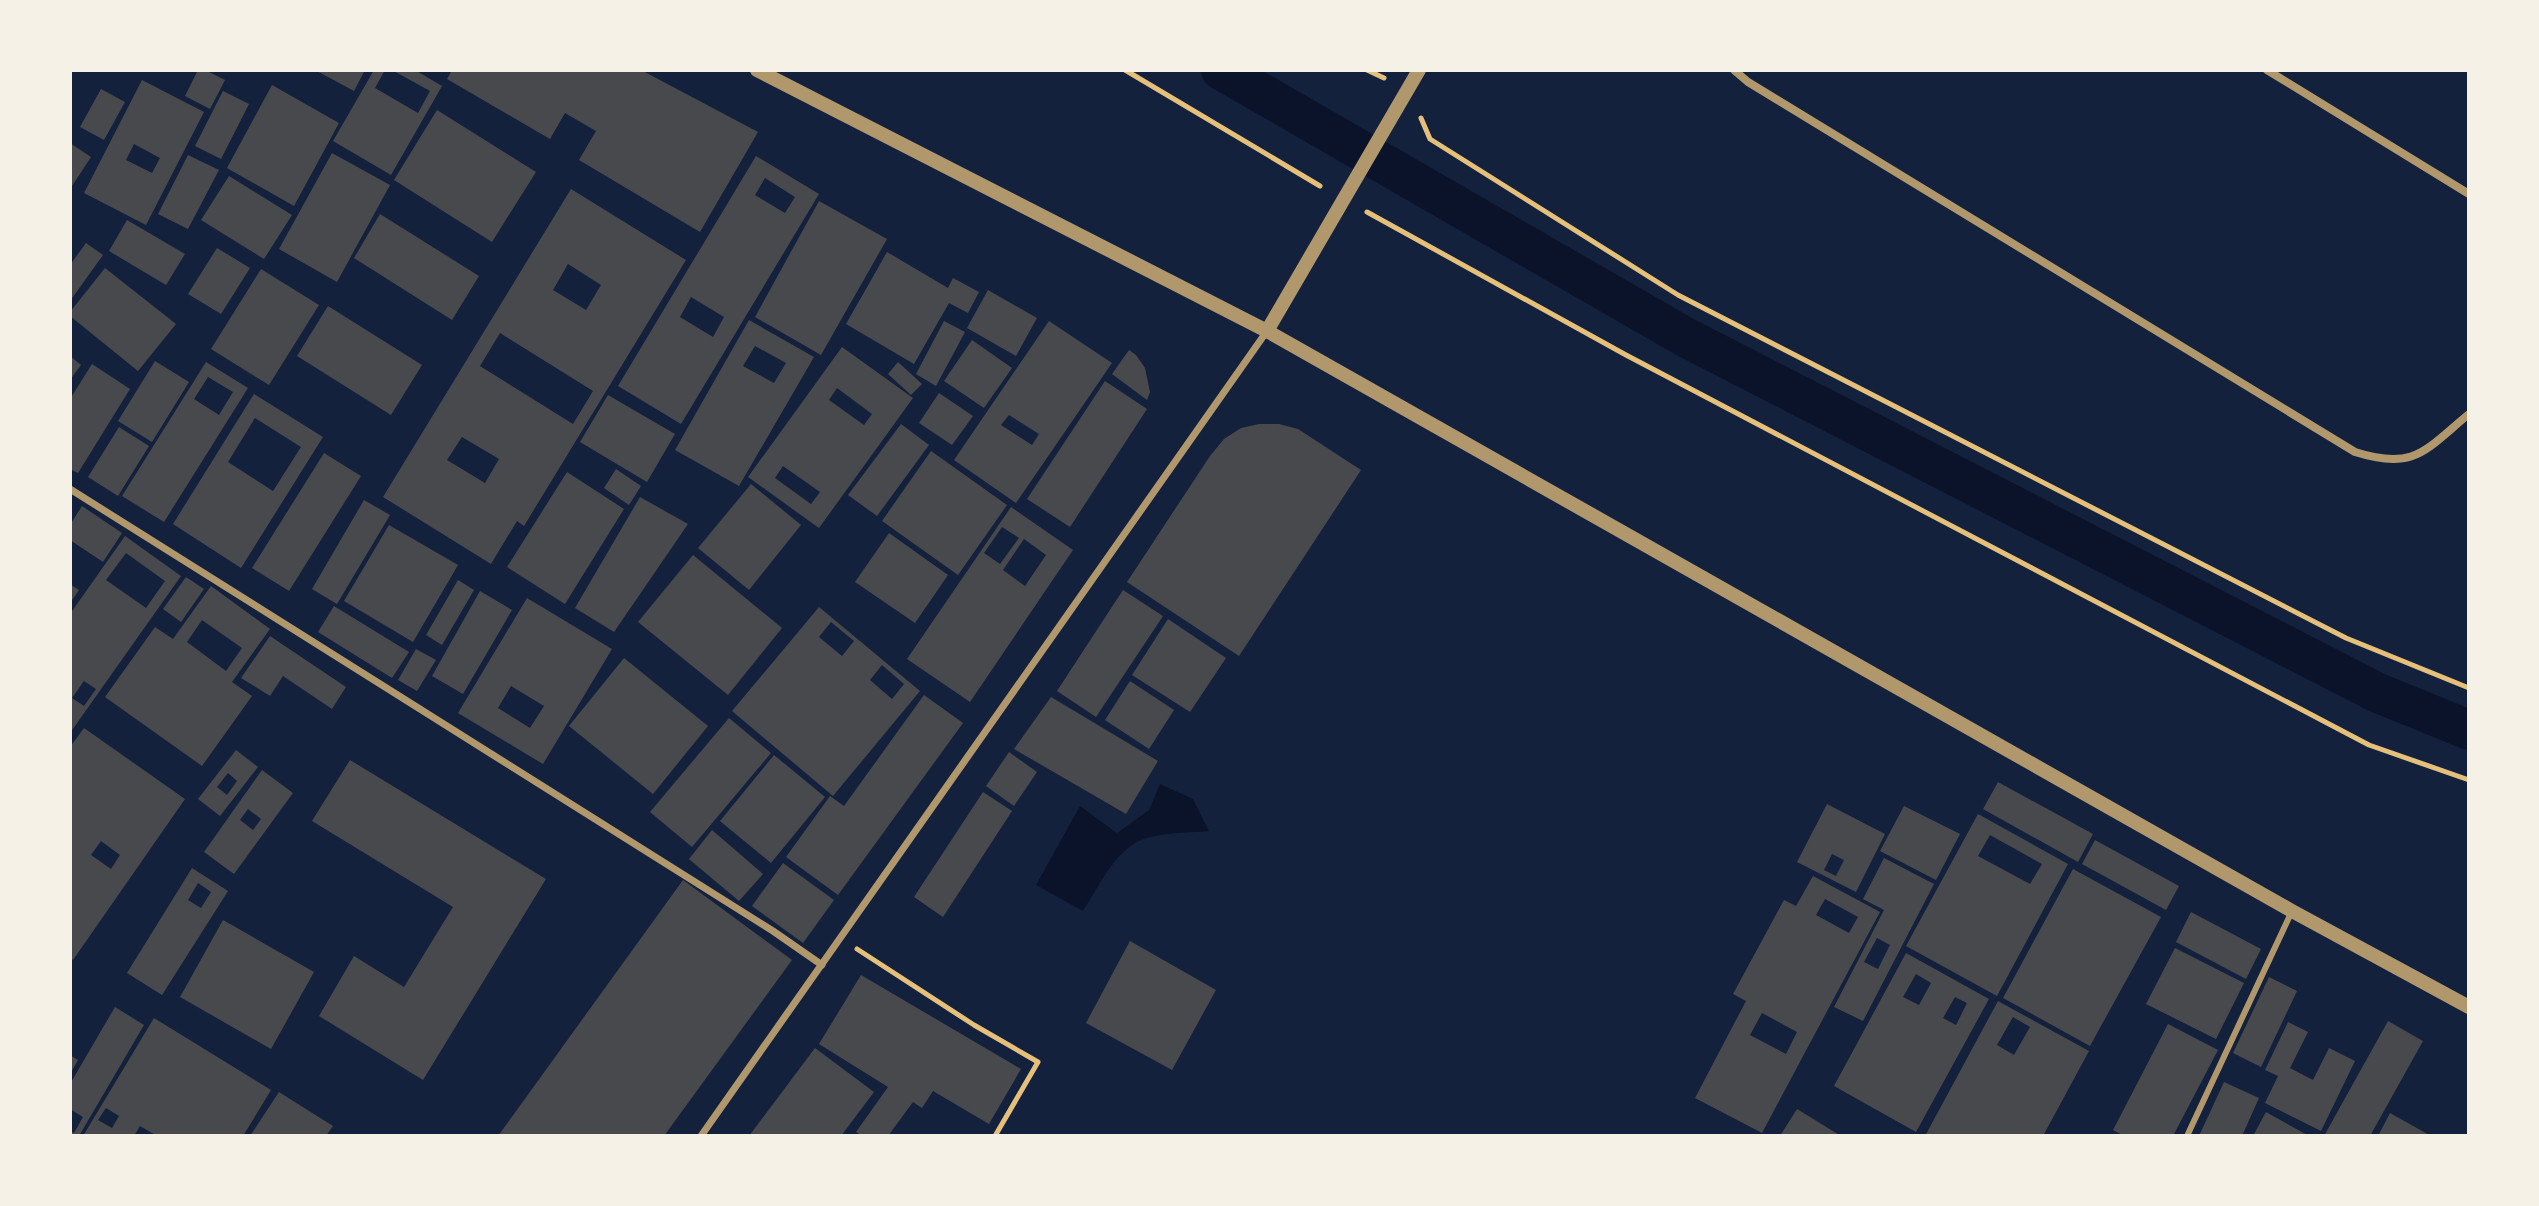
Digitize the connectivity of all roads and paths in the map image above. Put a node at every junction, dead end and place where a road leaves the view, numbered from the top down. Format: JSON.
{"nodes":[{"id":1,"x":757,"y":70,"type":"edge"},
{"id":2,"x":1125,"y":70,"type":"edge"},
{"id":3,"x":1419,"y":70,"type":"edge"},
{"id":4,"x":1734,"y":70,"type":"edge"},
{"id":5,"x":2267,"y":70,"type":"edge"},
{"id":6,"x":1408,"y":89,"type":"junction"},
{"id":7,"x":2469,"y":194,"type":"edge"},
{"id":8,"x":1344,"y":199,"type":"junction"},
{"id":9,"x":1267,"y":331,"type":"junction"},
{"id":10,"x":2469,"y":414,"type":"edge"},
{"id":11,"x":70,"y":489,"type":"edge"},
{"id":12,"x":2469,"y":688,"type":"edge"},
{"id":13,"x":2469,"y":780,"type":"edge"},
{"id":14,"x":2292,"y":911,"type":"junction"},
{"id":15,"x":841,"y":939,"type":"junction"},
{"id":16,"x":822,"y":965,"type":"junction"},
{"id":17,"x":2469,"y":1007,"type":"edge"},
{"id":18,"x":701,"y":1136,"type":"edge"},
{"id":19,"x":995,"y":1136,"type":"edge"},
{"id":20,"x":2187,"y":1136,"type":"edge"}],
"edges":[{"from":1,"to":9,"type":"street"},
{"from":2,"to":8,"type":"path"},
{"from":3,"to":6,"type":"street"},
{"from":4,"to":10,"type":"street"},
{"from":5,"to":7,"type":"street"},
{"from":6,"to":8,"type":"street"},
{"from":6,"to":12,"type":"path"},
{"from":8,"to":9,"type":"street"},
{"from":8,"to":13,"type":"path"},
{"from":9,"to":14,"type":"street"},
{"from":9,"to":15,"type":"street"},
{"from":11,"to":16,"type":"street"},
{"from":14,"to":17,"type":"street"},
{"from":14,"to":20,"type":"lane"},
{"from":15,"to":16,"type":"street"},
{"from":15,"to":19,"type":"path"},
{"from":16,"to":18,"type":"street"}]}
